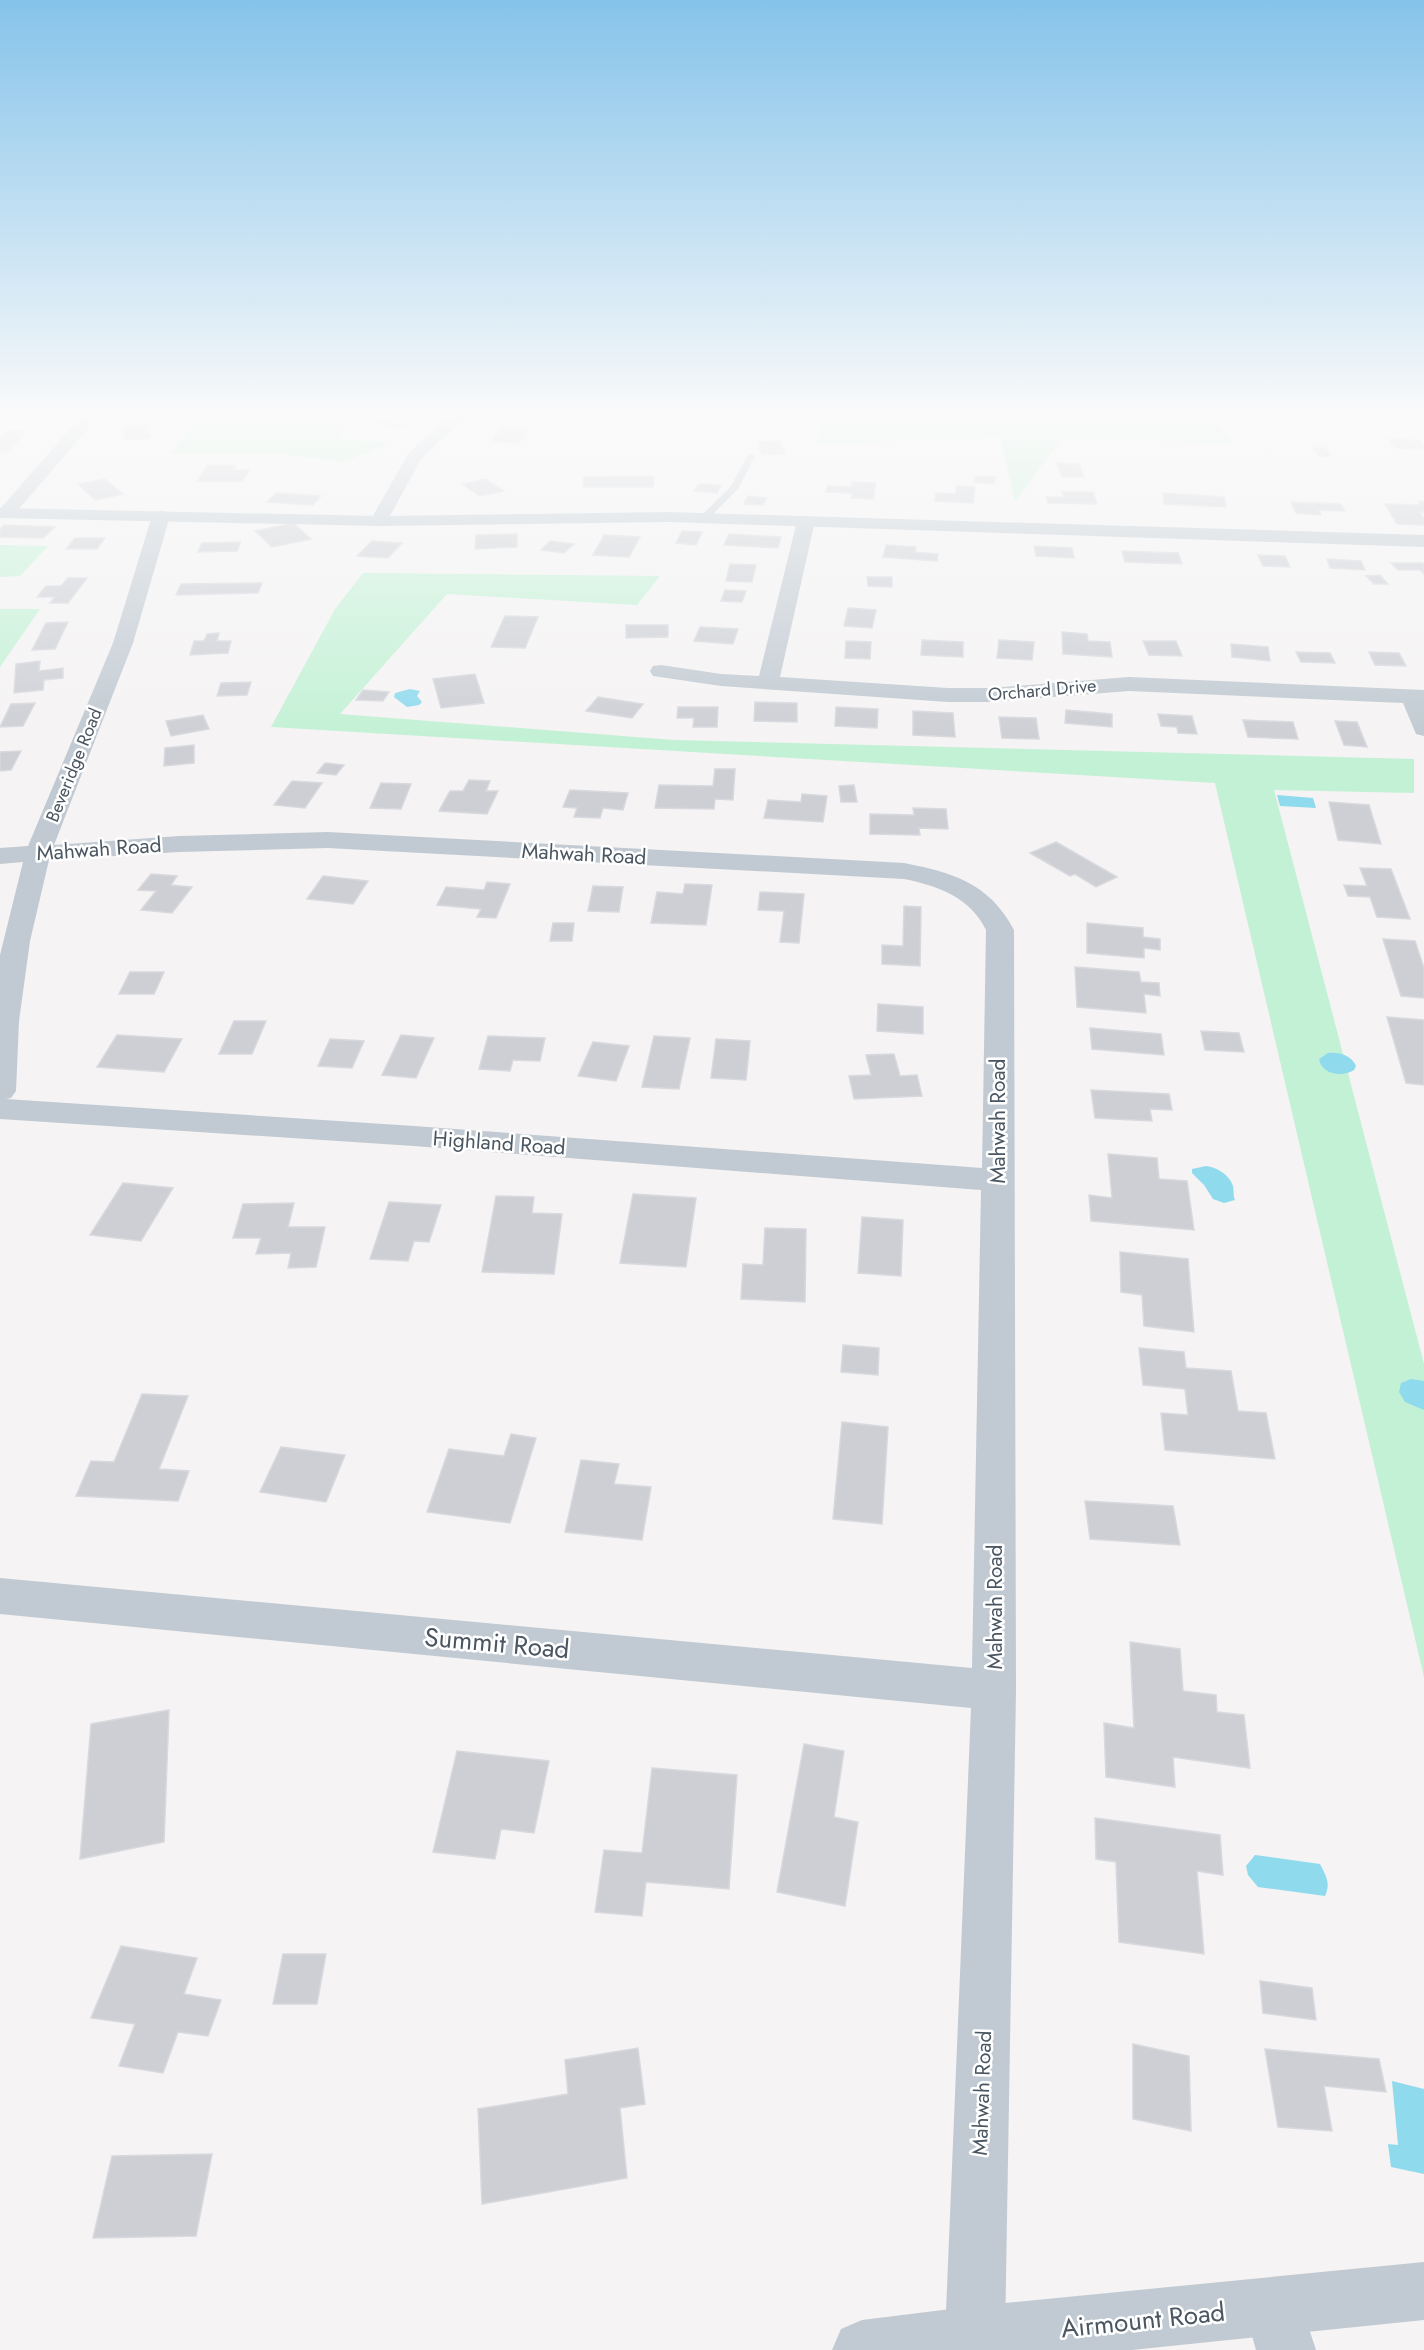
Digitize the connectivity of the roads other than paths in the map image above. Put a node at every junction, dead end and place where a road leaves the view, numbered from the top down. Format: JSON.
{"nodes":[{"id":1,"x":160,"y":521,"type":"edge"},
{"id":2,"x":364,"y":521,"type":"edge"},
{"id":3,"x":379,"y":521,"type":"joint"},
{"id":4,"x":399,"y":521,"type":"edge"},
{"id":5,"x":789,"y":521,"type":"edge"},
{"id":6,"x":806,"y":521,"type":"junction"},
{"id":7,"x":1424,"y":541,"type":"edge"},
{"id":8,"x":661,"y":671,"type":"dead end"},
{"id":9,"x":768,"y":684,"type":"junction"},
{"id":10,"x":1418,"y":696,"type":"edge"},
{"id":11,"x":1424,"y":729,"type":"edge"},
{"id":12,"x":38,"y":853,"type":"junction"},
{"id":13,"x":0,"y":856,"type":"edge"},
{"id":14,"x":0,"y":1091,"type":"edge"},
{"id":15,"x":0,"y":1109,"type":"edge"},
{"id":16,"x":998,"y":1180,"type":"junction"},
{"id":17,"x":0,"y":1596,"type":"edge"},
{"id":18,"x":994,"y":1690,"type":"junction"},
{"id":19,"x":1424,"y":2291,"type":"edge"},
{"id":20,"x":1280,"y":2329,"type":"edge"},
{"id":21,"x":975,"y":2336,"type":"junction"},
{"id":22,"x":862,"y":2350,"type":"edge"}],
"edges":[{"from":1,"to":12,"type":"street","name":"Beveridge Road"},
{"from":2,"to":3,"type":"street"},
{"from":3,"to":4,"type":"street"},
{"from":5,"to":6,"type":"street"},
{"from":6,"to":7,"type":"street"},
{"from":6,"to":9,"type":"street"},
{"from":8,"to":9,"type":"street","name":"Orchard Drive"},
{"from":9,"to":10,"type":"street","name":"Orchard Drive"},
{"from":10,"to":11,"type":"street"},
{"from":12,"to":13,"type":"street","name":"Mahwah Road"},
{"from":12,"to":14,"type":"street","name":"Beveridge Road"},
{"from":12,"to":16,"type":"street","name":"Mahwah Road"},
{"from":15,"to":16,"type":"street","name":"Highland Road"},
{"from":16,"to":18,"type":"street","name":"Mahwah Road"},
{"from":17,"to":18,"type":"street","name":"Summit Road"},
{"from":18,"to":21,"type":"street","name":"Mahwah Road"},
{"from":19,"to":20,"type":"street","name":"Airmount Road"},
{"from":20,"to":21,"type":"street","name":"Airmount Road"},
{"from":21,"to":22,"type":"street","name":"Airmount Road"}]}
